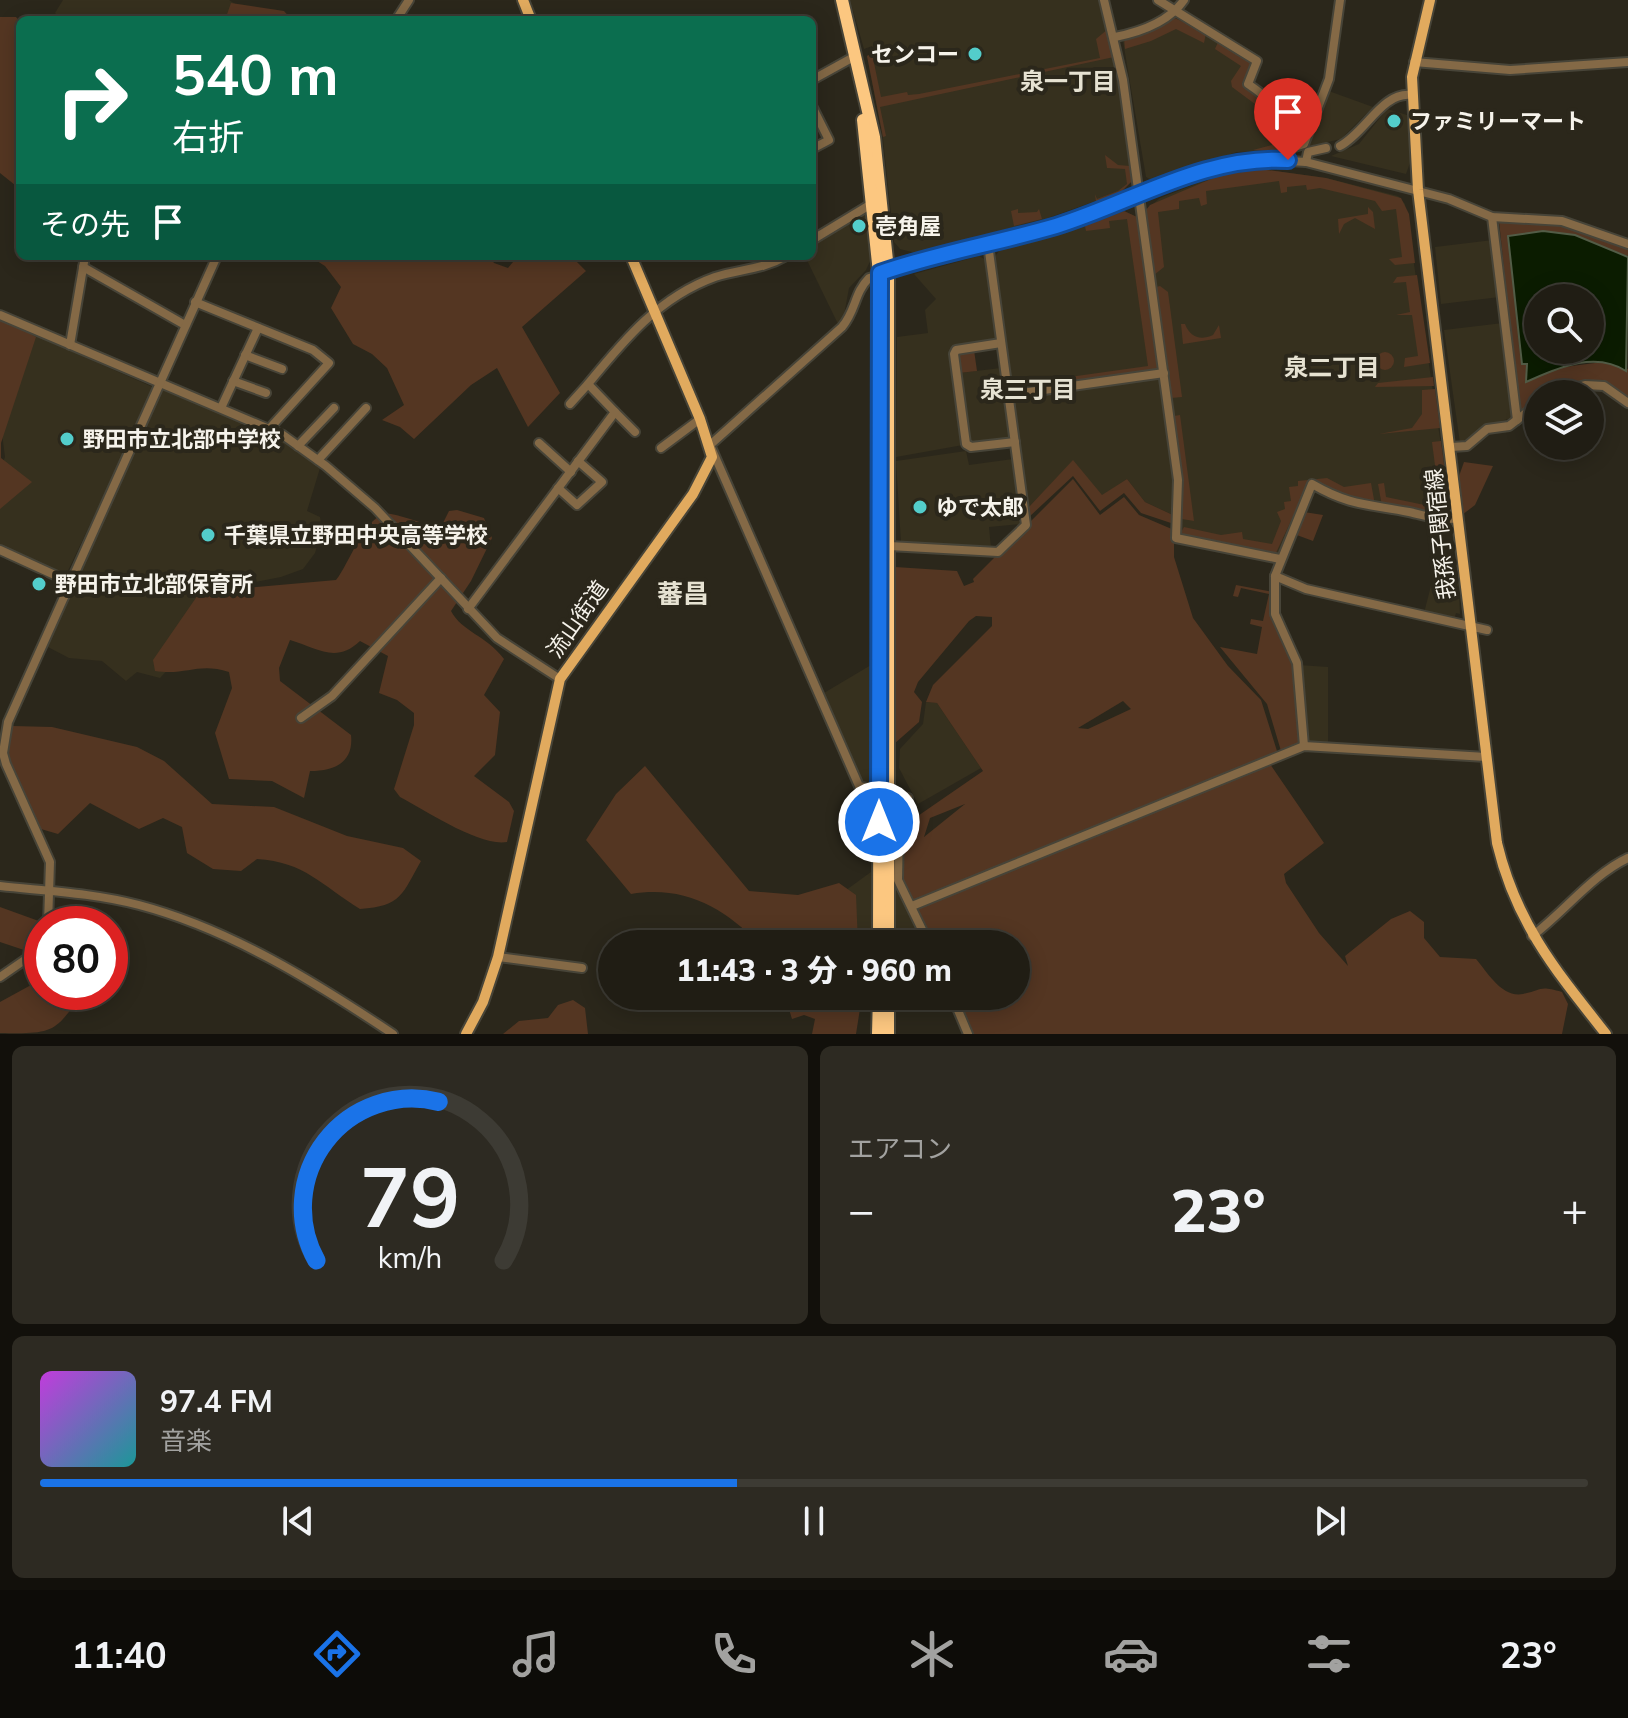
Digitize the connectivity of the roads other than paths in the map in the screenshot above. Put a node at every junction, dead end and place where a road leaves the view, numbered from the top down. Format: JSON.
{"nodes":[{"id":1,"x":834,"y":0,"type":"edge"},
{"id":2,"x":842,"y":0,"type":"edge"},
{"id":3,"x":1104,"y":0,"type":"edge"},
{"id":4,"x":1158,"y":0,"type":"edge"},
{"id":5,"x":1184,"y":0,"type":"edge"},
{"id":6,"x":1340,"y":0,"type":"edge"},
{"id":7,"x":1430,"y":0,"type":"edge"},
{"id":8,"x":1176,"y":11,"type":"junction"},
{"id":9,"x":1115,"y":37,"type":"junction"},
{"id":10,"x":850,"y":59,"type":"junction"},
{"id":11,"x":1414,"y":62,"type":"junction"},
{"id":12,"x":1628,"y":62,"type":"edge"},
{"id":13,"x":816,"y":78,"type":"edge"},
{"id":14,"x":1411,"y":95,"type":"junction"},
{"id":15,"x":816,"y":117,"type":"edge"},
{"id":16,"x":1340,"y":146,"type":"dead end"},
{"id":17,"x":816,"y":147,"type":"edge"},
{"id":18,"x":1291,"y":148,"type":"junction"},
{"id":19,"x":1326,"y":148,"type":"dead end"},
{"id":20,"x":1288,"y":160,"type":"junction"},
{"id":21,"x":1306,"y":162,"type":"junction"},
{"id":22,"x":1418,"y":190,"type":"junction"},
{"id":23,"x":1139,"y":195,"type":"junction"},
{"id":24,"x":874,"y":203,"type":"junction"},
{"id":25,"x":1492,"y":217,"type":"junction"},
{"id":26,"x":816,"y":238,"type":"edge"},
{"id":27,"x":988,"y":244,"type":"junction"},
{"id":28,"x":1628,"y":244,"type":"edge"},
{"id":29,"x":84,"y":260,"type":"edge"},
{"id":30,"x":215,"y":260,"type":"edge"},
{"id":31,"x":633,"y":260,"type":"edge"},
{"id":32,"x":779,"y":260,"type":"edge"},
{"id":33,"x":83,"y":267,"type":"junction"},
{"id":34,"x":884,"y":272,"type":"junction"},
{"id":35,"x":195,"y":302,"type":"junction"},
{"id":36,"x":654,"y":309,"type":"junction"},
{"id":37,"x":0,"y":315,"type":"edge"},
{"id":38,"x":185,"y":325,"type":"junction"},
{"id":39,"x":258,"y":328,"type":"junction"},
{"id":40,"x":1001,"y":343,"type":"junction"},
{"id":41,"x":70,"y":345,"type":"junction"},
{"id":42,"x":245,"y":355,"type":"junction"},
{"id":43,"x":282,"y":369,"type":"dead end"},
{"id":44,"x":1164,"y":373,"type":"junction"},
{"id":45,"x":233,"y":381,"type":"junction"},
{"id":46,"x":160,"y":382,"type":"junction"},
{"id":47,"x":588,"y":384,"type":"junction"},
{"id":48,"x":1604,"y":386,"type":"edge"},
{"id":49,"x":266,"y":393,"type":"dead end"},
{"id":50,"x":1008,"y":395,"type":"junction"},
{"id":51,"x":1628,"y":403,"type":"edge"},
{"id":52,"x":570,"y":404,"type":"dead end"},
{"id":53,"x":221,"y":408,"type":"junction"},
{"id":54,"x":334,"y":408,"type":"dead end"},
{"id":55,"x":366,"y":408,"type":"dead end"},
{"id":56,"x":615,"y":412,"type":"junction"},
{"id":57,"x":1524,"y":415,"type":"edge"},
{"id":58,"x":700,"y":419,"type":"junction"},
{"id":59,"x":1517,"y":420,"type":"junction"},
{"id":60,"x":270,"y":428,"type":"junction"},
{"id":61,"x":635,"y":432,"type":"dead end"},
{"id":62,"x":1015,"y":442,"type":"junction"},
{"id":63,"x":539,"y":443,"type":"dead end"},
{"id":64,"x":710,"y":445,"type":"junction"},
{"id":65,"x":298,"y":446,"type":"junction"},
{"id":66,"x":1451,"y":447,"type":"junction"},
{"id":67,"x":661,"y":448,"type":"dead end"},
{"id":68,"x":318,"y":460,"type":"junction"},
{"id":69,"x":578,"y":461,"type":"junction"},
{"id":70,"x":571,"y":472,"type":"junction"},
{"id":71,"x":558,"y":488,"type":"junction"},
{"id":72,"x":1458,"y":518,"type":"junction"},
{"id":73,"x":889,"y":546,"type":"junction"},
{"id":74,"x":0,"y":550,"type":"edge"},
{"id":75,"x":1280,"y":559,"type":"junction"},
{"id":76,"x":1275,"y":576,"type":"junction"},
{"id":77,"x":441,"y":578,"type":"junction"},
{"id":78,"x":70,"y":582,"type":"junction"},
{"id":79,"x":468,"y":609,"type":"junction"},
{"id":80,"x":1471,"y":629,"type":"junction"},
{"id":81,"x":1487,"y":630,"type":"dead end"},
{"id":82,"x":560,"y":679,"type":"junction"},
{"id":83,"x":301,"y":718,"type":"dead end"},
{"id":84,"x":1304,"y":746,"type":"junction"},
{"id":85,"x":1486,"y":757,"type":"junction"},
{"id":86,"x":884,"y":792,"type":"junction"},
{"id":87,"x":1628,"y":858,"type":"edge"},
{"id":88,"x":0,"y":886,"type":"edge"},
{"id":89,"x":50,"y":891,"type":"junction"},
{"id":90,"x":49,"y":906,"type":"edge"},
{"id":91,"x":912,"y":906,"type":"junction"},
{"id":92,"x":879,"y":930,"type":"edge"},
{"id":93,"x":888,"y":930,"type":"edge"},
{"id":94,"x":923,"y":930,"type":"edge"},
{"id":95,"x":1532,"y":936,"type":"junction"},
{"id":96,"x":498,"y":957,"type":"junction"},
{"id":97,"x":24,"y":960,"type":"edge"},
{"id":98,"x":582,"y":968,"type":"dead end"},
{"id":99,"x":0,"y":977,"type":"edge"},
{"id":100,"x":879,"y":1010,"type":"edge"},
{"id":101,"x":888,"y":1010,"type":"edge"},
{"id":102,"x":958,"y":1010,"type":"edge"},
{"id":103,"x":393,"y":1034,"type":"edge"},
{"id":104,"x":466,"y":1034,"type":"edge"},
{"id":105,"x":878,"y":1034,"type":"edge"},
{"id":106,"x":888,"y":1034,"type":"edge"},
{"id":107,"x":968,"y":1034,"type":"edge"},
{"id":108,"x":1606,"y":1034,"type":"edge"}],
"edges":[{"from":1,"to":10,"type":"highway"},
{"from":2,"to":34,"type":"highway"},
{"from":3,"to":9,"type":"street"},
{"from":4,"to":8,"type":"street"},
{"from":5,"to":8,"type":"street"},
{"from":6,"to":18,"type":"street"},
{"from":7,"to":11,"type":"main road","name":"我孫子関宿線"},
{"from":8,"to":9,"type":"street"},
{"from":8,"to":18,"type":"street"},
{"from":9,"to":23,"type":"street"},
{"from":10,"to":13,"type":"street"},
{"from":10,"to":24,"type":"highway"},
{"from":11,"to":12,"type":"street"},
{"from":11,"to":14,"type":"main road","name":"我孫子関宿線"},
{"from":14,"to":16,"type":"street"},
{"from":14,"to":22,"type":"main road","name":"我孫子関宿線"},
{"from":15,"to":17,"type":"street"},
{"from":18,"to":20,"type":"street"},
{"from":19,"to":21,"type":"street"},
{"from":20,"to":21,"type":"street"},
{"from":20,"to":23,"type":"street"},
{"from":21,"to":22,"type":"street"},
{"from":22,"to":25,"type":"street"},
{"from":22,"to":66,"type":"main road","name":"我孫子関宿線"},
{"from":23,"to":27,"type":"street"},
{"from":23,"to":44,"type":"street"},
{"from":24,"to":26,"type":"street"},
{"from":24,"to":34,"type":"highway"},
{"from":25,"to":28,"type":"street"},
{"from":25,"to":59,"type":"street"},
{"from":27,"to":34,"type":"street"},
{"from":27,"to":40,"type":"street"},
{"from":29,"to":33,"type":"street"},
{"from":30,"to":35,"type":"street"},
{"from":31,"to":36,"type":"main road"},
{"from":32,"to":36,"type":"street"},
{"from":33,"to":38,"type":"street"},
{"from":33,"to":41,"type":"street"},
{"from":34,"to":64,"type":"street"},
{"from":34,"to":73,"type":"highway"},
{"from":34,"to":86,"type":"highway"},
{"from":35,"to":38,"type":"street"},
{"from":35,"to":39,"type":"street"},
{"from":36,"to":47,"type":"street"},
{"from":36,"to":58,"type":"main road"},
{"from":37,"to":41,"type":"street"},
{"from":38,"to":46,"type":"street"},
{"from":39,"to":42,"type":"street"},
{"from":39,"to":60,"type":"street"},
{"from":40,"to":50,"type":"street"},
{"from":40,"to":62,"type":"street"},
{"from":41,"to":46,"type":"street"},
{"from":42,"to":43,"type":"street"},
{"from":42,"to":45,"type":"street"},
{"from":44,"to":50,"type":"street"},
{"from":44,"to":75,"type":"street"},
{"from":45,"to":49,"type":"street"},
{"from":45,"to":53,"type":"street"},
{"from":46,"to":53,"type":"street"},
{"from":46,"to":78,"type":"street"},
{"from":47,"to":52,"type":"street"},
{"from":47,"to":56,"type":"street"},
{"from":48,"to":51,"type":"street"},
{"from":50,"to":62,"type":"street"},
{"from":53,"to":60,"type":"street"},
{"from":54,"to":65,"type":"street"},
{"from":55,"to":68,"type":"street"},
{"from":56,"to":61,"type":"street"},
{"from":56,"to":69,"type":"street"},
{"from":57,"to":59,"type":"street"},
{"from":58,"to":64,"type":"main road"},
{"from":58,"to":67,"type":"street"},
{"from":59,"to":66,"type":"street"},
{"from":60,"to":65,"type":"street"},
{"from":62,"to":73,"type":"street"},
{"from":63,"to":70,"type":"street"},
{"from":64,"to":82,"type":"main road","name":"流山街道"},
{"from":64,"to":86,"type":"street"},
{"from":65,"to":68,"type":"street"},
{"from":66,"to":72,"type":"main road","name":"我孫子関宿線"},
{"from":68,"to":77,"type":"street"},
{"from":69,"to":70,"type":"street"},
{"from":69,"to":71,"type":"street"},
{"from":70,"to":71,"type":"street"},
{"from":71,"to":79,"type":"street"},
{"from":72,"to":75,"type":"street"},
{"from":72,"to":80,"type":"main road","name":"我孫子関宿線"},
{"from":73,"to":86,"type":"highway"},
{"from":74,"to":78,"type":"street"},
{"from":75,"to":76,"type":"street"},
{"from":76,"to":80,"type":"street"},
{"from":76,"to":84,"type":"street"},
{"from":77,"to":79,"type":"street"},
{"from":77,"to":83,"type":"street"},
{"from":78,"to":89,"type":"street"},
{"from":79,"to":82,"type":"street"},
{"from":80,"to":81,"type":"street"},
{"from":80,"to":85,"type":"main road","name":"我孫子関宿線"},
{"from":82,"to":96,"type":"main road","name":"流山街道"},
{"from":84,"to":85,"type":"street"},
{"from":84,"to":91,"type":"street"},
{"from":85,"to":95,"type":"main road","name":"我孫子関宿線"},
{"from":86,"to":91,"type":"street"},
{"from":86,"to":92,"type":"highway"},
{"from":86,"to":93,"type":"highway"},
{"from":87,"to":95,"type":"street"},
{"from":88,"to":89,"type":"street"},
{"from":89,"to":90,"type":"street"},
{"from":89,"to":103,"type":"street"},
{"from":91,"to":94,"type":"street"},
{"from":95,"to":108,"type":"main road","name":"我孫子関宿線"},
{"from":96,"to":98,"type":"street"},
{"from":96,"to":104,"type":"main road","name":"流山街道"},
{"from":97,"to":99,"type":"street"},
{"from":100,"to":105,"type":"highway"},
{"from":101,"to":106,"type":"highway"},
{"from":102,"to":107,"type":"street"}]}
